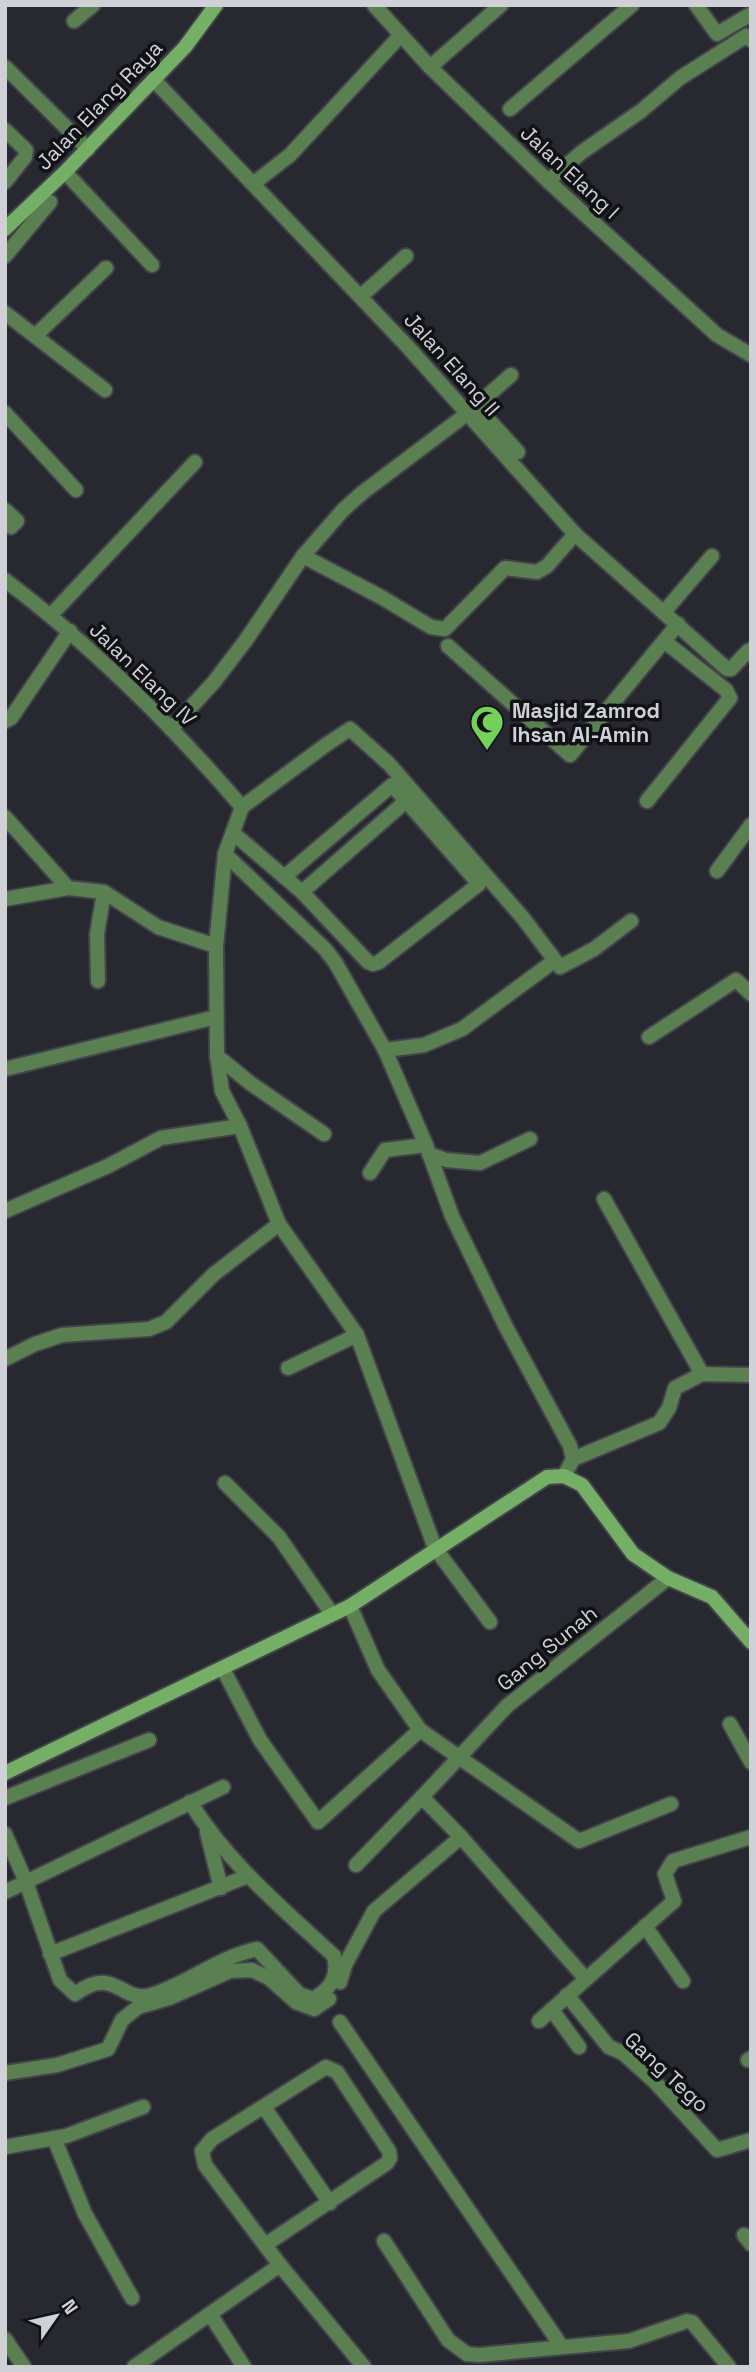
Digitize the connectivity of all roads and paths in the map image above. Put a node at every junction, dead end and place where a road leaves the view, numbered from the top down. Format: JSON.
{"nodes":[{"id":1,"x":93,"y":5,"type":"edge"},
{"id":2,"x":374,"y":5,"type":"edge"},
{"id":3,"x":501,"y":5,"type":"edge"},
{"id":4,"x":632,"y":5,"type":"edge"},
{"id":5,"x":696,"y":5,"type":"edge"},
{"id":6,"x":211,"y":8,"type":"edge"},
{"id":7,"x":751,"y":14,"type":"edge"},
{"id":8,"x":74,"y":21,"type":"dead end"},
{"id":9,"x":401,"y":35,"type":"junction"},
{"id":10,"x":751,"y":40,"type":"edge"},
{"id":11,"x":5,"y":67,"type":"edge"},
{"id":12,"x":430,"y":67,"type":"junction"},
{"id":13,"x":154,"y":80,"type":"junction"},
{"id":14,"x":510,"y":109,"type":"dead end"},
{"id":15,"x":5,"y":130,"type":"edge"},
{"id":16,"x":88,"y":149,"type":"junction"},
{"id":17,"x":65,"y":172,"type":"junction"},
{"id":18,"x":548,"y":181,"type":"junction"},
{"id":19,"x":5,"y":182,"type":"edge"},
{"id":20,"x":254,"y":183,"type":"junction"},
{"id":21,"x":50,"y":202,"type":"dead end"},
{"id":22,"x":5,"y":229,"type":"edge"},
{"id":23,"x":5,"y":256,"type":"edge"},
{"id":24,"x":406,"y":256,"type":"dead end"},
{"id":25,"x":152,"y":265,"type":"dead end"},
{"id":26,"x":106,"y":268,"type":"dead end"},
{"id":27,"x":361,"y":296,"type":"junction"},
{"id":28,"x":5,"y":313,"type":"edge"},
{"id":29,"x":36,"y":335,"type":"junction"},
{"id":30,"x":751,"y":355,"type":"edge"},
{"id":31,"x":511,"y":375,"type":"dead end"},
{"id":32,"x":105,"y":390,"type":"dead end"},
{"id":33,"x":472,"y":409,"type":"junction"},
{"id":34,"x":5,"y":413,"type":"edge"},
{"id":35,"x":518,"y":452,"type":"dead end"},
{"id":36,"x":195,"y":462,"type":"dead end"},
{"id":37,"x":76,"y":490,"type":"dead end"},
{"id":38,"x":5,"y":510,"type":"edge"},
{"id":39,"x":5,"y":523,"type":"edge"},
{"id":40,"x":575,"y":534,"type":"junction"},
{"id":41,"x":303,"y":556,"type":"junction"},
{"id":42,"x":712,"y":556,"type":"dead end"},
{"id":43,"x":5,"y":580,"type":"edge"},
{"id":44,"x":664,"y":612,"type":"junction"},
{"id":45,"x":51,"y":615,"type":"junction"},
{"id":46,"x":678,"y":624,"type":"junction"},
{"id":47,"x":69,"y":631,"type":"junction"},
{"id":48,"x":664,"y":640,"type":"junction"},
{"id":49,"x":448,"y":646,"type":"dead end"},
{"id":50,"x":751,"y":650,"type":"edge"},
{"id":51,"x":5,"y":721,"type":"edge"},
{"id":52,"x":171,"y":729,"type":"junction"},
{"id":53,"x":647,"y":801,"type":"dead end"},
{"id":54,"x":405,"y":802,"type":"junction"},
{"id":55,"x":243,"y":807,"type":"junction"},
{"id":56,"x":5,"y":817,"type":"edge"},
{"id":57,"x":751,"y":825,"type":"edge"},
{"id":58,"x":233,"y":833,"type":"junction"},
{"id":59,"x":225,"y":854,"type":"junction"},
{"id":60,"x":717,"y":871,"type":"dead end"},
{"id":61,"x":284,"y":877,"type":"junction"},
{"id":62,"x":68,"y":888,"type":"junction"},
{"id":63,"x":104,"y":892,"type":"junction"},
{"id":64,"x":302,"y":892,"type":"junction"},
{"id":65,"x":5,"y":899,"type":"edge"},
{"id":66,"x":631,"y":921,"type":"dead end"},
{"id":67,"x":215,"y":946,"type":"junction"},
{"id":68,"x":554,"y":961,"type":"junction"},
{"id":69,"x":97,"y":981,"type":"dead end"},
{"id":70,"x":751,"y":994,"type":"edge"},
{"id":71,"x":216,"y":1017,"type":"junction"},
{"id":72,"x":649,"y":1037,"type":"dead end"},
{"id":73,"x":385,"y":1050,"type":"junction"},
{"id":74,"x":217,"y":1056,"type":"junction"},
{"id":75,"x":5,"y":1069,"type":"edge"},
{"id":76,"x":240,"y":1126,"type":"junction"},
{"id":77,"x":324,"y":1134,"type":"dead end"},
{"id":78,"x":530,"y":1139,"type":"dead end"},
{"id":79,"x":428,"y":1149,"type":"junction"},
{"id":80,"x":370,"y":1173,"type":"dead end"},
{"id":81,"x":604,"y":1199,"type":"dead end"},
{"id":82,"x":5,"y":1211,"type":"edge"},
{"id":83,"x":279,"y":1224,"type":"junction"},
{"id":84,"x":357,"y":1335,"type":"junction"},
{"id":85,"x":5,"y":1359,"type":"edge"},
{"id":86,"x":288,"y":1368,"type":"dead end"},
{"id":87,"x":702,"y":1374,"type":"junction"},
{"id":88,"x":751,"y":1374,"type":"edge"},
{"id":89,"x":573,"y":1459,"type":"junction"},
{"id":90,"x":564,"y":1476,"type":"junction"},
{"id":91,"x":225,"y":1483,"type":"dead end"},
{"id":92,"x":435,"y":1548,"type":"junction"},
{"id":93,"x":668,"y":1578,"type":"junction"},
{"id":94,"x":350,"y":1606,"type":"junction"},
{"id":95,"x":332,"y":1614,"type":"junction"},
{"id":96,"x":490,"y":1622,"type":"dead end"},
{"id":97,"x":751,"y":1642,"type":"edge"},
{"id":98,"x":223,"y":1669,"type":"junction"},
{"id":99,"x":730,"y":1724,"type":"dead end"},
{"id":100,"x":420,"y":1730,"type":"junction"},
{"id":101,"x":149,"y":1740,"type":"dead end"},
{"id":102,"x":460,"y":1758,"type":"junction"},
{"id":103,"x":751,"y":1762,"type":"edge"},
{"id":104,"x":5,"y":1773,"type":"edge"},
{"id":105,"x":223,"y":1787,"type":"dead end"},
{"id":106,"x":422,"y":1797,"type":"junction"},
{"id":107,"x":5,"y":1798,"type":"edge"},
{"id":108,"x":190,"y":1802,"type":"junction"},
{"id":109,"x":671,"y":1804,"type":"dead end"},
{"id":110,"x":205,"y":1827,"type":"junction"},
{"id":111,"x":5,"y":1834,"type":"edge"},
{"id":112,"x":461,"y":1837,"type":"junction"},
{"id":113,"x":751,"y":1837,"type":"edge"},
{"id":114,"x":356,"y":1866,"type":"dead end"},
{"id":115,"x":248,"y":1876,"type":"junction"},
{"id":116,"x":26,"y":1882,"type":"junction"},
{"id":117,"x":221,"y":1888,"type":"junction"},
{"id":118,"x":5,"y":1892,"type":"edge"},
{"id":119,"x":645,"y":1926,"type":"junction"},
{"id":120,"x":50,"y":1954,"type":"junction"},
{"id":121,"x":585,"y":1978,"type":"junction"},
{"id":122,"x":683,"y":1981,"type":"dead end"},
{"id":123,"x":567,"y":1995,"type":"junction"},
{"id":124,"x":552,"y":2010,"type":"junction"},
{"id":125,"x":539,"y":2021,"type":"dead end"},
{"id":126,"x":340,"y":2022,"type":"dead end"},
{"id":127,"x":579,"y":2047,"type":"dead end"},
{"id":128,"x":5,"y":2073,"type":"edge"},
{"id":129,"x":143,"y":2107,"type":"dead end"},
{"id":130,"x":264,"y":2107,"type":"junction"},
{"id":131,"x":54,"y":2138,"type":"junction"},
{"id":132,"x":751,"y":2140,"type":"edge"},
{"id":133,"x":5,"y":2147,"type":"edge"},
{"id":134,"x":330,"y":2203,"type":"junction"},
{"id":135,"x":384,"y":2241,"type":"dead end"},
{"id":136,"x":265,"y":2245,"type":"junction"},
{"id":137,"x":281,"y":2265,"type":"junction"},
{"id":138,"x":132,"y":2298,"type":"dead end"},
{"id":139,"x":210,"y":2314,"type":"junction"},
{"id":140,"x":6,"y":2341,"type":"edge"},
{"id":141,"x":562,"y":2347,"type":"junction"},
{"id":142,"x":24,"y":2367,"type":"edge"},
{"id":143,"x":134,"y":2367,"type":"edge"},
{"id":144,"x":244,"y":2367,"type":"edge"},
{"id":145,"x":364,"y":2367,"type":"edge"},
{"id":146,"x":729,"y":2367,"type":"edge"}],
"edges":[{"from":1,"to":8,"type":"street"},
{"from":2,"to":9,"type":"street","name":"Jalan Elang I"},
{"from":3,"to":12,"type":"street"},
{"from":4,"to":14,"type":"street"},
{"from":5,"to":7,"type":"street"},
{"from":6,"to":13,"type":"street","name":"Jalan Elang Raya"},
{"from":9,"to":12,"type":"street","name":"Jalan Elang I"},
{"from":9,"to":20,"type":"street"},
{"from":10,"to":18,"type":"street"},
{"from":11,"to":16,"type":"street"},
{"from":12,"to":18,"type":"street","name":"Jalan Elang I"},
{"from":13,"to":16,"type":"street","name":"Jalan Elang Raya"},
{"from":13,"to":20,"type":"street","name":"Jalan Elang II"},
{"from":15,"to":19,"type":"street"},
{"from":16,"to":17,"type":"street","name":"Jalan Elang Raya"},
{"from":17,"to":22,"type":"street","name":"Jalan Elang Raya"},
{"from":17,"to":25,"type":"street"},
{"from":18,"to":30,"type":"street","name":"Jalan Elang I"},
{"from":20,"to":27,"type":"street","name":"Jalan Elang II"},
{"from":21,"to":23,"type":"street"},
{"from":24,"to":27,"type":"street"},
{"from":26,"to":29,"type":"street"},
{"from":27,"to":33,"type":"street","name":"Jalan Elang II"},
{"from":28,"to":29,"type":"street"},
{"from":29,"to":32,"type":"street"},
{"from":31,"to":33,"type":"street"},
{"from":33,"to":35,"type":"street"},
{"from":33,"to":40,"type":"street","name":"Jalan Elang II"},
{"from":33,"to":41,"type":"street"},
{"from":34,"to":37,"type":"street"},
{"from":36,"to":45,"type":"street"},
{"from":38,"to":39,"type":"street"},
{"from":40,"to":41,"type":"street"},
{"from":40,"to":44,"type":"street","name":"Jalan Elang II"},
{"from":41,"to":52,"type":"street"},
{"from":42,"to":44,"type":"street"},
{"from":43,"to":45,"type":"street","name":"Jalan Elang IV"},
{"from":44,"to":46,"type":"street","name":"Jalan Elang II"},
{"from":45,"to":47,"type":"street","name":"Jalan Elang IV"},
{"from":46,"to":48,"type":"street"},
{"from":46,"to":50,"type":"street","name":"Jalan Elang II"},
{"from":47,"to":51,"type":"street"},
{"from":47,"to":52,"type":"street","name":"Jalan Elang IV"},
{"from":48,"to":49,"type":"street"},
{"from":48,"to":53,"type":"street"},
{"from":52,"to":55,"type":"street","name":"Jalan Elang IV"},
{"from":54,"to":61,"type":"street"},
{"from":54,"to":64,"type":"street"},
{"from":54,"to":64,"type":"street"},
{"from":55,"to":58,"type":"street"},
{"from":55,"to":68,"type":"street"},
{"from":56,"to":62,"type":"street"},
{"from":57,"to":60,"type":"street"},
{"from":58,"to":59,"type":"street"},
{"from":58,"to":61,"type":"street"},
{"from":59,"to":67,"type":"street"},
{"from":59,"to":73,"type":"street"},
{"from":61,"to":64,"type":"street"},
{"from":62,"to":63,"type":"street"},
{"from":62,"to":65,"type":"street"},
{"from":63,"to":67,"type":"street"},
{"from":63,"to":69,"type":"street"},
{"from":66,"to":68,"type":"street"},
{"from":67,"to":71,"type":"street"},
{"from":68,"to":73,"type":"street"},
{"from":70,"to":72,"type":"street"},
{"from":71,"to":74,"type":"street"},
{"from":71,"to":75,"type":"street"},
{"from":73,"to":79,"type":"street"},
{"from":74,"to":76,"type":"street"},
{"from":74,"to":77,"type":"street"},
{"from":76,"to":82,"type":"street"},
{"from":76,"to":83,"type":"street"},
{"from":78,"to":79,"type":"street"},
{"from":79,"to":80,"type":"street"},
{"from":79,"to":89,"type":"street"},
{"from":81,"to":87,"type":"street"},
{"from":83,"to":84,"type":"street"},
{"from":83,"to":85,"type":"street"},
{"from":84,"to":86,"type":"street"},
{"from":84,"to":92,"type":"street"},
{"from":87,"to":88,"type":"street"},
{"from":87,"to":89,"type":"street"},
{"from":89,"to":90,"type":"street"},
{"from":90,"to":92,"type":"street"},
{"from":90,"to":93,"type":"street"},
{"from":91,"to":95,"type":"street"},
{"from":92,"to":94,"type":"street"},
{"from":92,"to":96,"type":"street"},
{"from":93,"to":97,"type":"street"},
{"from":93,"to":102,"type":"street","name":"Gang Sunah"},
{"from":94,"to":95,"type":"street"},
{"from":94,"to":100,"type":"street"},
{"from":95,"to":98,"type":"street"},
{"from":98,"to":100,"type":"street"},
{"from":98,"to":104,"type":"street"},
{"from":99,"to":103,"type":"street"},
{"from":100,"to":102,"type":"street"},
{"from":101,"to":107,"type":"street"},
{"from":102,"to":106,"type":"street","name":"Gang Sunah"},
{"from":102,"to":109,"type":"street"},
{"from":105,"to":108,"type":"street"},
{"from":106,"to":112,"type":"street"},
{"from":106,"to":114,"type":"street","name":"Gang Sunah"},
{"from":108,"to":110,"type":"street"},
{"from":108,"to":116,"type":"street"},
{"from":110,"to":115,"type":"street"},
{"from":110,"to":117,"type":"street"},
{"from":111,"to":116,"type":"street"},
{"from":112,"to":121,"type":"street"},
{"from":112,"to":128,"type":"street"},
{"from":113,"to":119,"type":"street"},
{"from":115,"to":117,"type":"street"},
{"from":115,"to":120,"type":"street"},
{"from":116,"to":118,"type":"street"},
{"from":116,"to":120,"type":"street"},
{"from":117,"to":120,"type":"street"},
{"from":119,"to":121,"type":"street"},
{"from":119,"to":122,"type":"street"},
{"from":121,"to":123,"type":"street"},
{"from":123,"to":124,"type":"street"},
{"from":123,"to":132,"type":"street","name":"Gang Tego"},
{"from":124,"to":125,"type":"street"},
{"from":124,"to":127,"type":"street"},
{"from":126,"to":141,"type":"street"},
{"from":129,"to":131,"type":"street"},
{"from":130,"to":134,"type":"street"},
{"from":130,"to":134,"type":"street"},
{"from":130,"to":136,"type":"street"},
{"from":131,"to":133,"type":"street"},
{"from":131,"to":138,"type":"street"},
{"from":134,"to":136,"type":"street"},
{"from":135,"to":141,"type":"street"},
{"from":136,"to":137,"type":"street"},
{"from":137,"to":139,"type":"street"},
{"from":137,"to":145,"type":"street"},
{"from":139,"to":143,"type":"street"},
{"from":139,"to":144,"type":"street"},
{"from":140,"to":142,"type":"street"},
{"from":141,"to":146,"type":"street"}]}
